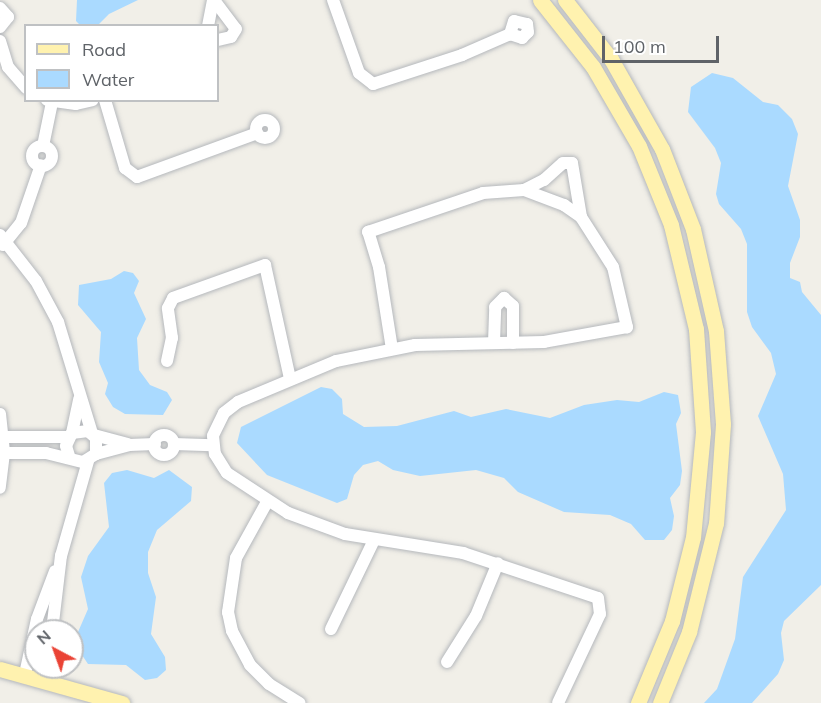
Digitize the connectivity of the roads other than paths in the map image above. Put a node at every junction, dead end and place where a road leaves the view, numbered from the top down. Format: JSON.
{"nodes":[{"id":1,"x":214,"y":0,"type":"edge"},
{"id":2,"x":333,"y":0,"type":"edge"},
{"id":3,"x":565,"y":0,"type":"edge"},
{"id":4,"x":543,"y":1,"type":"edge"},
{"id":5,"x":0,"y":8,"type":"edge"},
{"id":6,"x":208,"y":24,"type":"edge"},
{"id":7,"x":0,"y":27,"type":"edge"},
{"id":8,"x":510,"y":34,"type":"dead end"},
{"id":9,"x":219,"y":40,"type":"edge"},
{"id":10,"x":0,"y":42,"type":"edge"},
{"id":11,"x":24,"y":86,"type":"edge"},
{"id":12,"x":50,"y":102,"type":"edge"},
{"id":13,"x":106,"y":102,"type":"edge"},
{"id":14,"x":257,"y":133,"type":"dead end"},
{"id":15,"x":524,"y":190,"type":"junction"},
{"id":16,"x":581,"y":217,"type":"junction"},
{"id":17,"x":695,"y":238,"type":"junction"},
{"id":18,"x":2,"y":242,"type":"edge"},
{"id":19,"x":676,"y":243,"type":"junction"},
{"id":20,"x":494,"y":343,"type":"junction"},
{"id":21,"x":513,"y":343,"type":"junction"},
{"id":22,"x":392,"y":349,"type":"junction"},
{"id":23,"x":167,"y":361,"type":"dead end"},
{"id":24,"x":290,"y":379,"type":"junction"},
{"id":25,"x":80,"y":395,"type":"junction"},
{"id":26,"x":0,"y":414,"type":"edge"},
{"id":27,"x":93,"y":434,"type":"junction"},
{"id":28,"x":70,"y":435,"type":"junction"},
{"id":29,"x":3,"y":437,"type":"junction"},
{"id":30,"x":129,"y":445,"type":"junction"},
{"id":31,"x":212,"y":445,"type":"junction"},
{"id":32,"x":4,"y":453,"type":"junction"},
{"id":33,"x":92,"y":457,"type":"junction"},
{"id":34,"x":71,"y":458,"type":"junction"},
{"id":35,"x":701,"y":478,"type":"junction"},
{"id":36,"x":721,"y":480,"type":"junction"},
{"id":37,"x":0,"y":489,"type":"edge"},
{"id":38,"x":75,"y":496,"type":"junction"},
{"id":39,"x":267,"y":502,"type":"junction"},
{"id":40,"x":374,"y":540,"type":"junction"},
{"id":41,"x":61,"y":556,"type":"junction"},
{"id":42,"x":498,"y":563,"type":"junction"},
{"id":43,"x":38,"y":619,"type":"edge"},
{"id":44,"x":53,"y":619,"type":"edge"},
{"id":45,"x":331,"y":629,"type":"dead end"},
{"id":46,"x":447,"y":662,"type":"dead end"},
{"id":47,"x":0,"y":669,"type":"edge"},
{"id":48,"x":24,"y":674,"type":"edge"},
{"id":49,"x":57,"y":679,"type":"edge"},
{"id":50,"x":116,"y":702,"type":"edge"},
{"id":51,"x":300,"y":703,"type":"edge"},
{"id":52,"x":559,"y":703,"type":"edge"},
{"id":53,"x":638,"y":703,"type":"edge"},
{"id":54,"x":660,"y":703,"type":"edge"}],
"edges":[{"from":1,"to":6,"type":"street"},
{"from":1,"to":9,"type":"street"},
{"from":2,"to":8,"type":"street"},
{"from":3,"to":17,"type":"main road"},
{"from":4,"to":19,"type":"main road"},
{"from":5,"to":7,"type":"street"},
{"from":10,"to":11,"type":"street"},
{"from":12,"to":18,"type":"street"},
{"from":13,"to":14,"type":"street"},
{"from":15,"to":16,"type":"street"},
{"from":15,"to":16,"type":"street"},
{"from":15,"to":22,"type":"street"},
{"from":16,"to":21,"type":"street"},
{"from":17,"to":19,"type":"main road"},
{"from":17,"to":36,"type":"main road"},
{"from":18,"to":25,"type":"street"},
{"from":19,"to":35,"type":"main road"},
{"from":20,"to":21,"type":"street"},
{"from":20,"to":21,"type":"street"},
{"from":20,"to":22,"type":"street"},
{"from":22,"to":24,"type":"street"},
{"from":23,"to":24,"type":"street"},
{"from":24,"to":31,"type":"street"},
{"from":25,"to":27,"type":"street"},
{"from":25,"to":28,"type":"street"},
{"from":26,"to":29,"type":"street"},
{"from":27,"to":28,"type":"street"},
{"from":27,"to":30,"type":"street"},
{"from":27,"to":33,"type":"street"},
{"from":28,"to":29,"type":"street"},
{"from":28,"to":34,"type":"street"},
{"from":29,"to":32,"type":"street"},
{"from":30,"to":31,"type":"street"},
{"from":30,"to":33,"type":"street"},
{"from":31,"to":39,"type":"street"},
{"from":32,"to":34,"type":"street"},
{"from":32,"to":37,"type":"street"},
{"from":33,"to":34,"type":"street"},
{"from":33,"to":38,"type":"street"},
{"from":34,"to":38,"type":"street"},
{"from":35,"to":36,"type":"main road"},
{"from":35,"to":53,"type":"main road"},
{"from":36,"to":54,"type":"main road"},
{"from":38,"to":41,"type":"street"},
{"from":39,"to":40,"type":"street"},
{"from":39,"to":51,"type":"street"},
{"from":40,"to":42,"type":"street"},
{"from":40,"to":45,"type":"street"},
{"from":41,"to":43,"type":"street"},
{"from":41,"to":44,"type":"street"},
{"from":42,"to":46,"type":"street"},
{"from":42,"to":52,"type":"street"},
{"from":47,"to":48,"type":"main road"},
{"from":49,"to":50,"type":"main road"}]}
